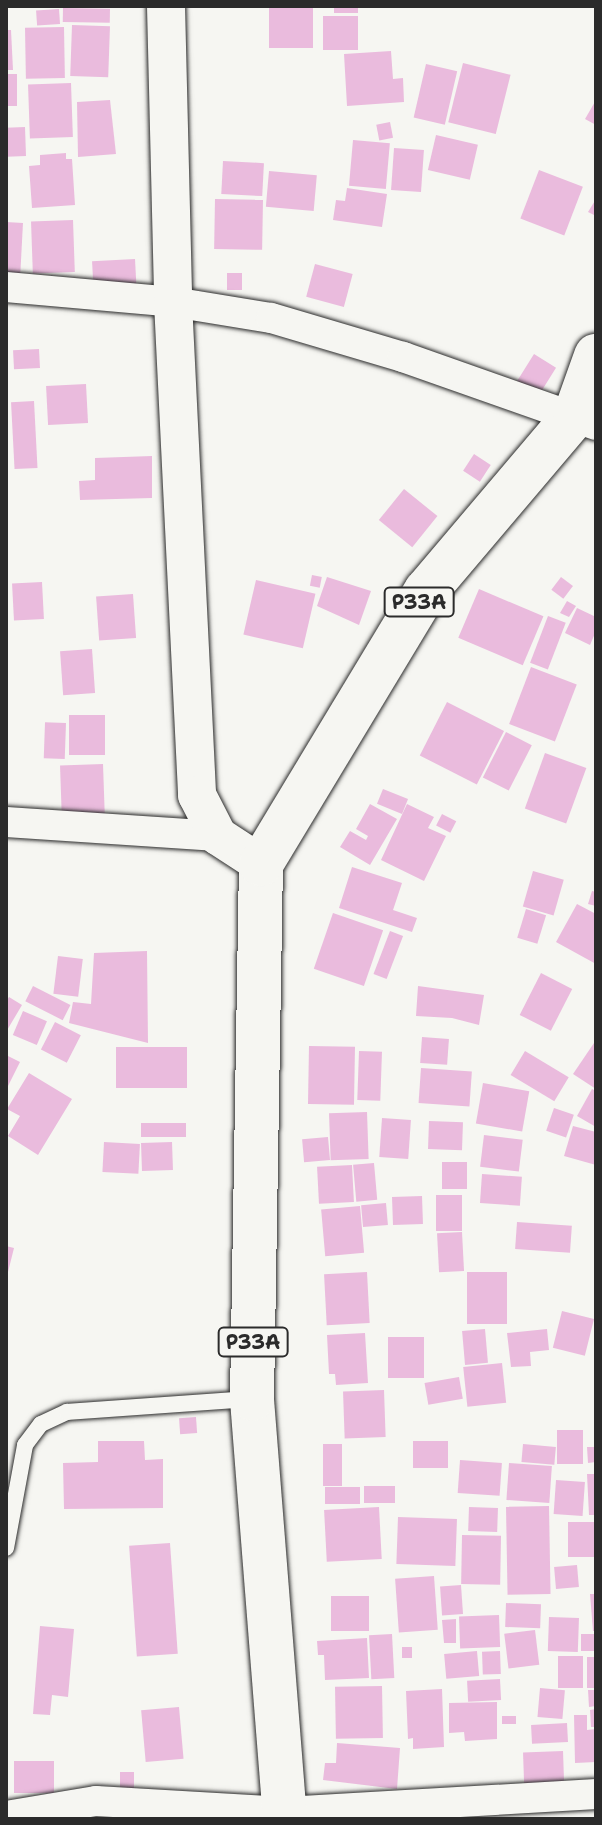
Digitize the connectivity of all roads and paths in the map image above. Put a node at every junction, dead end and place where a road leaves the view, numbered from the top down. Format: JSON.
{"nodes":[{"id":1,"x":166,"y":6,"type":"edge"},
{"id":2,"x":6,"y":287,"type":"edge"},
{"id":3,"x":173,"y":302,"type":"junction"},
{"id":4,"x":596,"y":356,"type":"edge"},
{"id":5,"x":586,"y":420,"type":"edge"},
{"id":6,"x":6,"y":822,"type":"edge"},
{"id":7,"x":218,"y":836,"type":"junction"},
{"id":8,"x":261,"y":864,"type":"junction"},
{"id":9,"x":252,"y":1399,"type":"junction"},
{"id":10,"x":6,"y":1548,"type":"edge"},
{"id":11,"x":596,"y":1794,"type":"edge"},
{"id":12,"x":285,"y":1815,"type":"edge"},
{"id":13,"x":6,"y":1816,"type":"edge"}],
"edges":[{"from":1,"to":3,"type":"street"},
{"from":2,"to":3,"type":"street"},
{"from":3,"to":5,"type":"street"},
{"from":3,"to":7,"type":"street"},
{"from":4,"to":5,"type":"main road","number":"P33A"},
{"from":5,"to":8,"type":"main road","number":"P33A"},
{"from":6,"to":7,"type":"street"},
{"from":7,"to":8,"type":"street"},
{"from":8,"to":9,"type":"main road","number":"P33A"},
{"from":9,"to":10,"type":"lane"},
{"from":9,"to":12,"type":"main road","number":"P33A"},
{"from":11,"to":12,"type":"street"},
{"from":12,"to":13,"type":"street"}]}
